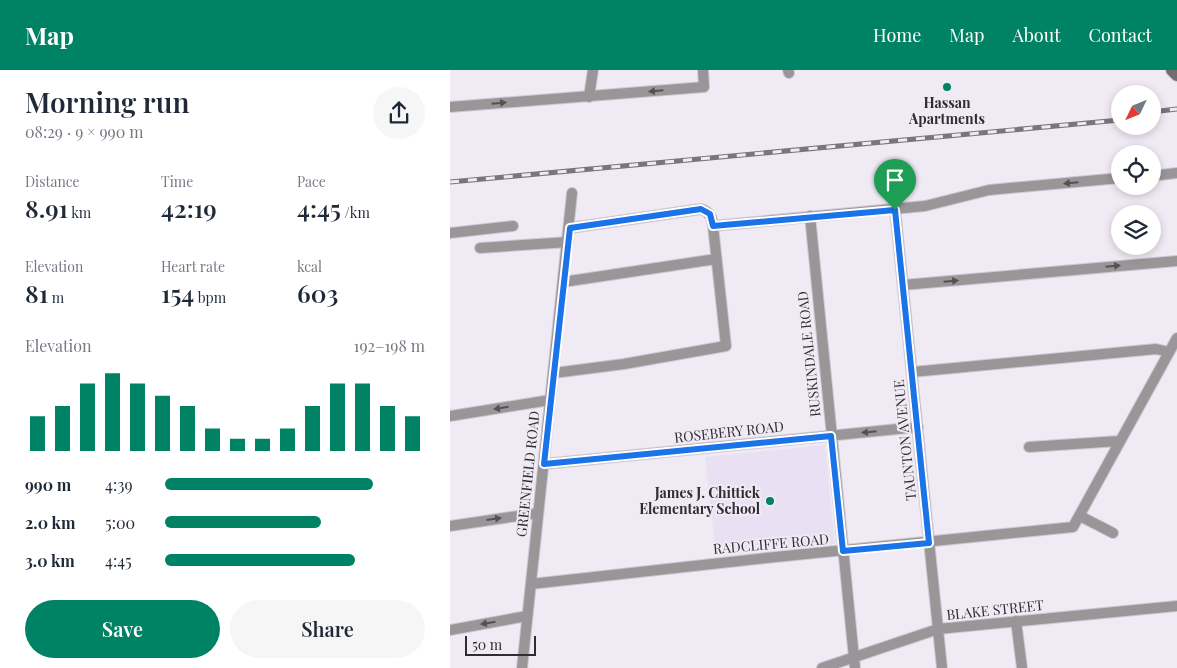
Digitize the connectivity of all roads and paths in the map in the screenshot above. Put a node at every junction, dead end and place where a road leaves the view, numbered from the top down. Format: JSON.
{"nodes":[{"id":1,"x":593,"y":70,"type":"edge"},
{"id":2,"x":703,"y":70,"type":"edge"},
{"id":3,"x":1172,"y":70,"type":"edge"},
{"id":4,"x":1177,"y":75,"type":"edge"},
{"id":5,"x":589,"y":97,"type":"junction"},
{"id":6,"x":450,"y":107,"type":"edge"},
{"id":7,"x":1177,"y":173,"type":"edge"},
{"id":8,"x":1161,"y":175,"type":"edge"},
{"id":9,"x":1111,"y":179,"type":"edge"},
{"id":10,"x":572,"y":194,"type":"dead end"},
{"id":11,"x":895,"y":210,"type":"junction"},
{"id":12,"x":810,"y":216,"type":"junction"},
{"id":13,"x":513,"y":226,"type":"dead end"},
{"id":14,"x":713,"y":226,"type":"junction"},
{"id":15,"x":570,"y":228,"type":"junction"},
{"id":16,"x":450,"y":233,"type":"edge"},
{"id":17,"x":568,"y":242,"type":"junction"},
{"id":18,"x":480,"y":248,"type":"dead end"},
{"id":19,"x":716,"y":259,"type":"junction"},
{"id":20,"x":1177,"y":261,"type":"edge"},
{"id":21,"x":563,"y":282,"type":"junction"},
{"id":22,"x":903,"y":285,"type":"junction"},
{"id":23,"x":1177,"y":338,"type":"edge"},
{"id":24,"x":1169,"y":352,"type":"junction"},
{"id":25,"x":912,"y":372,"type":"junction"},
{"id":26,"x":554,"y":373,"type":"junction"},
{"id":27,"x":550,"y":400,"type":"junction"},
{"id":28,"x":450,"y":416,"type":"edge"},
{"id":29,"x":918,"y":427,"type":"junction"},
{"id":30,"x":831,"y":436,"type":"junction"},
{"id":31,"x":1119,"y":441,"type":"junction"},
{"id":32,"x":1029,"y":447,"type":"dead end"},
{"id":33,"x":544,"y":464,"type":"junction"},
{"id":34,"x":538,"y":513,"type":"junction"},
{"id":35,"x":1080,"y":516,"type":"junction"},
{"id":36,"x":450,"y":526,"type":"edge"},
{"id":37,"x":1113,"y":533,"type":"dead end"},
{"id":38,"x":929,"y":543,"type":"junction"},
{"id":39,"x":843,"y":551,"type":"junction"},
{"id":40,"x":531,"y":584,"type":"junction"},
{"id":41,"x":1177,"y":606,"type":"edge"},
{"id":42,"x":527,"y":616,"type":"junction"},
{"id":43,"x":1016,"y":621,"type":"junction"},
{"id":44,"x":938,"y":629,"type":"junction"},
{"id":45,"x":450,"y":630,"type":"edge"},
{"id":46,"x":854,"y":657,"type":"junction"},
{"id":47,"x":522,"y":668,"type":"edge"},
{"id":48,"x":822,"y":668,"type":"edge"},
{"id":49,"x":855,"y":668,"type":"edge"},
{"id":50,"x":942,"y":668,"type":"edge"},
{"id":51,"x":1022,"y":668,"type":"edge"}],
"edges":[{"from":1,"to":5,"type":"street"},
{"from":2,"to":5,"type":"street","one_way":true},
{"from":3,"to":4,"type":"main road"},
{"from":6,"to":5,"type":"street","one_way":true},
{"from":7,"to":8,"type":"street"},
{"from":9,"to":11,"type":"street","one_way":true},
{"from":10,"to":15,"type":"street","name":"GREENFIELD ROAD"},
{"from":11,"to":12,"type":"street"},
{"from":11,"to":22,"type":"street","name":"TAUNTON AVENUE"},
{"from":12,"to":14,"type":"street"},
{"from":12,"to":30,"type":"street","name":"RUSKINDALE ROAD"},
{"from":13,"to":16,"type":"street"},
{"from":14,"to":15,"type":"street"},
{"from":14,"to":19,"type":"street"},
{"from":15,"to":17,"type":"street","name":"GREENFIELD ROAD"},
{"from":17,"to":18,"type":"street"},
{"from":17,"to":21,"type":"street","name":"GREENFIELD ROAD"},
{"from":19,"to":21,"type":"street"},
{"from":19,"to":26,"type":"street"},
{"from":22,"to":20,"type":"street","one_way":true},
{"from":21,"to":26,"type":"street","name":"GREENFIELD ROAD"},
{"from":22,"to":25,"type":"street","name":"TAUNTON AVENUE"},
{"from":23,"to":24,"type":"street"},
{"from":24,"to":25,"type":"street"},
{"from":24,"to":31,"type":"street"},
{"from":25,"to":29,"type":"street","name":"TAUNTON AVENUE"},
{"from":26,"to":27,"type":"street","name":"GREENFIELD ROAD"},
{"from":27,"to":28,"type":"street","one_way":true},
{"from":27,"to":33,"type":"street","name":"GREENFIELD ROAD"},
{"from":29,"to":30,"type":"street","name":"ROSEBERY ROAD","one_way":true},
{"from":29,"to":38,"type":"street","name":"TAUNTON AVENUE"},
{"from":30,"to":33,"type":"street","name":"ROSEBERY ROAD"},
{"from":30,"to":39,"type":"street","name":"RUSKINDALE ROAD"},
{"from":31,"to":32,"type":"street"},
{"from":31,"to":35,"type":"street"},
{"from":33,"to":34,"type":"street","name":"GREENFIELD ROAD"},
{"from":36,"to":34,"type":"street","one_way":true},
{"from":34,"to":40,"type":"street","name":"GREENFIELD ROAD"},
{"from":35,"to":37,"type":"street"},
{"from":35,"to":38,"type":"street","name":"RADCLIFFE ROAD"},
{"from":38,"to":39,"type":"street","name":"RADCLIFFE ROAD"},
{"from":38,"to":44,"type":"street","name":"TAUNTON AVENUE"},
{"from":39,"to":40,"type":"street","name":"RADCLIFFE ROAD"},
{"from":39,"to":46,"type":"street","name":"RUSKINDALE ROAD"},
{"from":40,"to":42,"type":"street","name":"GREENFIELD ROAD"},
{"from":41,"to":43,"type":"street","name":"BLAKE STREET"},
{"from":42,"to":45,"type":"street","one_way":true},
{"from":42,"to":47,"type":"street","name":"GREENFIELD ROAD"},
{"from":43,"to":44,"type":"street","name":"BLAKE STREET"},
{"from":43,"to":51,"type":"street"},
{"from":44,"to":46,"type":"street","name":"BLAKE STREET"},
{"from":44,"to":50,"type":"street","name":"TAUNTON AVENUE"},
{"from":46,"to":48,"type":"street","name":"BLAKE STREET"},
{"from":46,"to":49,"type":"street","name":"RUSKINDALE ROAD"}]}
